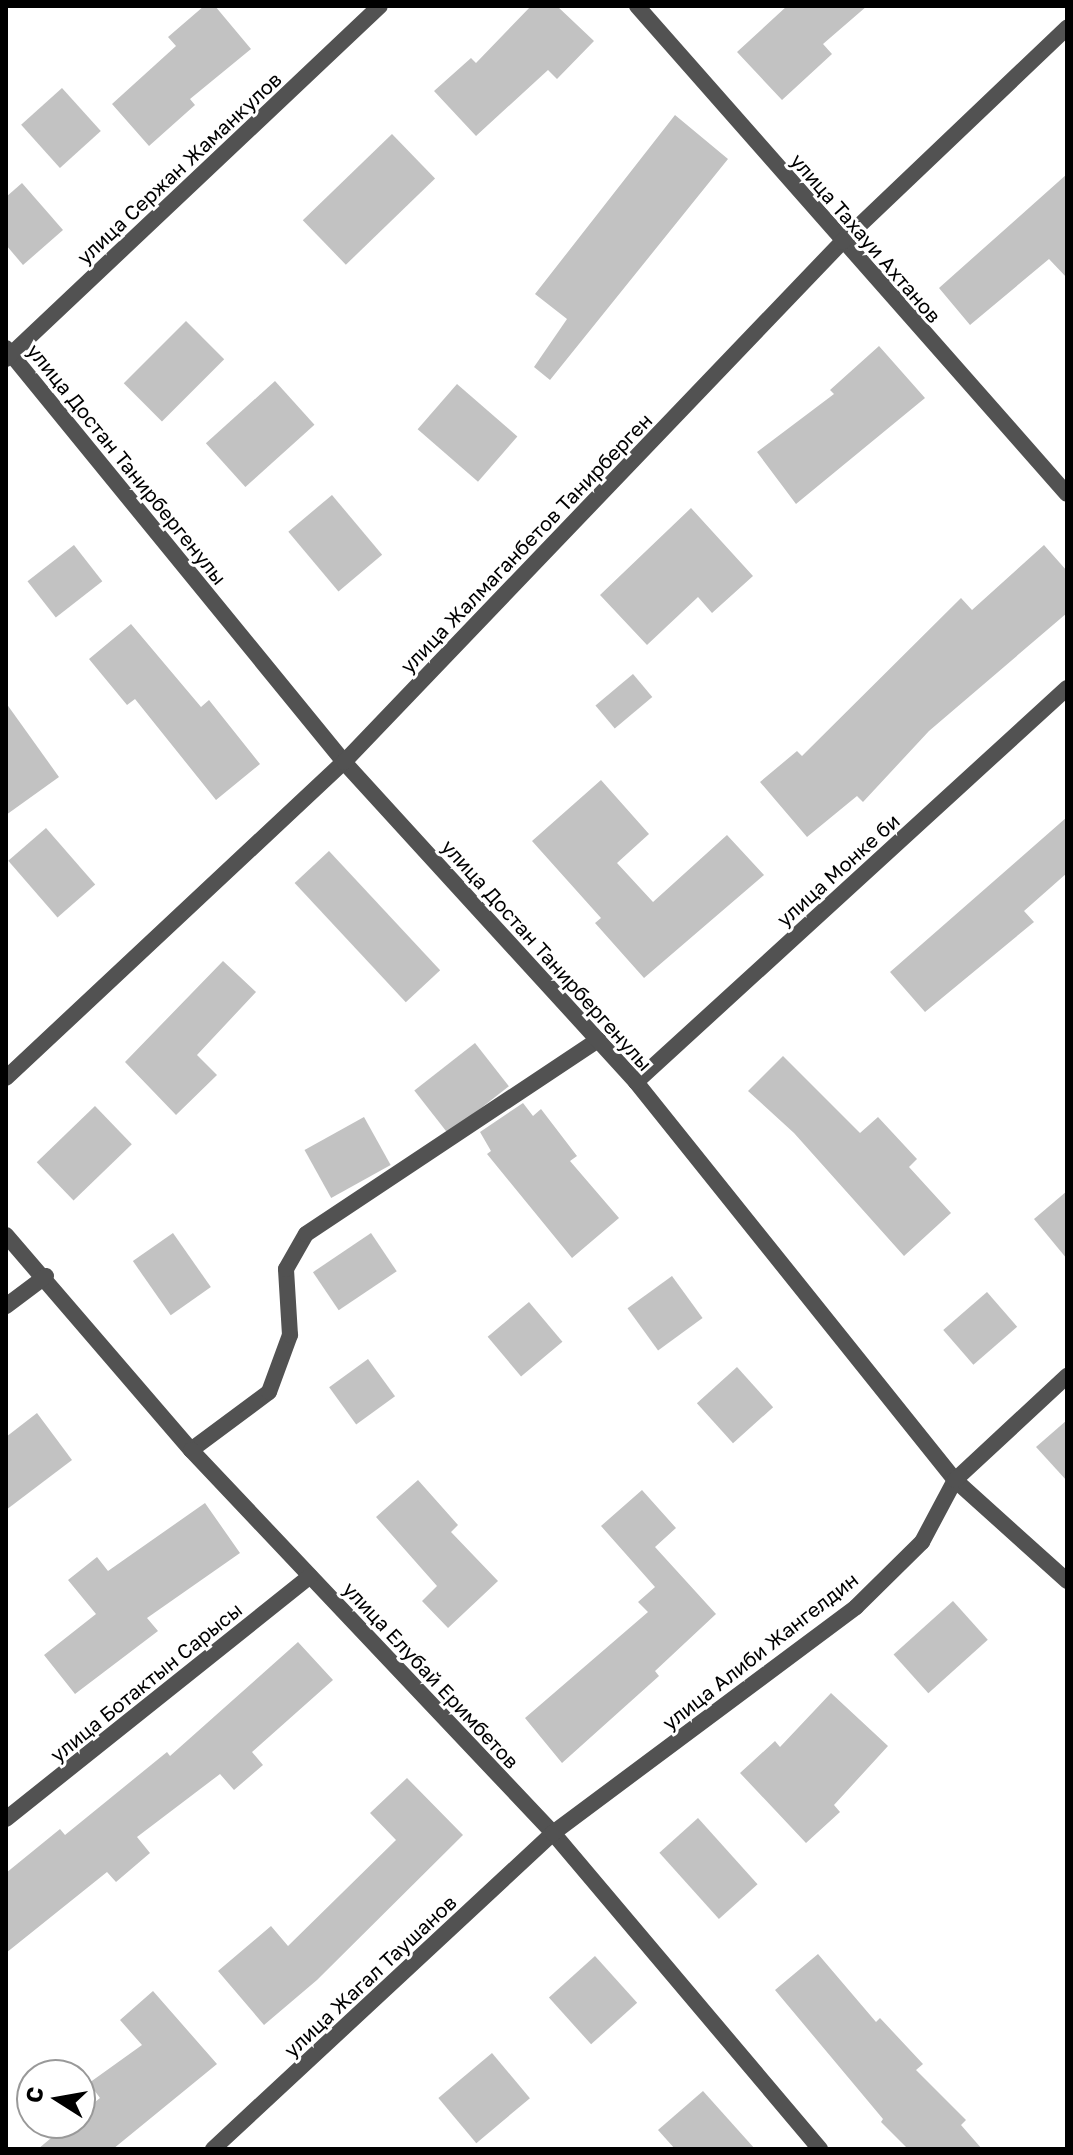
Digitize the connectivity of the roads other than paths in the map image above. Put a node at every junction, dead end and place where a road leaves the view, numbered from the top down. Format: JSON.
{"nodes":[{"id":1,"x":380,"y":6,"type":"edge"},
{"id":2,"x":637,"y":6,"type":"edge"},
{"id":3,"x":1067,"y":28,"type":"edge"},
{"id":4,"x":842,"y":242,"type":"junction"},
{"id":5,"x":8,"y":354,"type":"edge"},
{"id":6,"x":1067,"y":494,"type":"edge"},
{"id":7,"x":1067,"y":688,"type":"edge"},
{"id":8,"x":344,"y":762,"type":"junction"},
{"id":9,"x":598,"y":1040,"type":"junction"},
{"id":10,"x":6,"y":1078,"type":"edge"},
{"id":11,"x":636,"y":1082,"type":"junction"},
{"id":12,"x":6,"y":1235,"type":"edge"},
{"id":13,"x":46,"y":1276,"type":"junction"},
{"id":14,"x":6,"y":1306,"type":"edge"},
{"id":15,"x":1067,"y":1376,"type":"edge"},
{"id":16,"x":191,"y":1450,"type":"junction"},
{"id":17,"x":955,"y":1480,"type":"junction"},
{"id":18,"x":310,"y":1576,"type":"junction"},
{"id":19,"x":1067,"y":1581,"type":"edge"},
{"id":20,"x":6,"y":1819,"type":"edge"},
{"id":21,"x":553,"y":1833,"type":"junction"},
{"id":22,"x":213,"y":2149,"type":"edge"},
{"id":23,"x":820,"y":2149,"type":"edge"}],
"edges":[{"from":1,"to":5,"type":"street","name":"улица Сержан Жаманкулов"},
{"from":2,"to":4,"type":"street","name":"улица Тахауи Ахтанов"},
{"from":3,"to":4,"type":"street","name":"улица Жалмаганбетов Танирберген"},
{"from":4,"to":6,"type":"street","name":"улица Тахауи Ахтанов"},
{"from":4,"to":8,"type":"street","name":"улица Жалмаганбетов Танирберген"},
{"from":5,"to":8,"type":"street","name":"улица Достан Танирбергенулы"},
{"from":7,"to":11,"type":"street","name":"улица Монке би"},
{"from":8,"to":9,"type":"street","name":"улица Достан Танирбергенулы"},
{"from":8,"to":10,"type":"street","name":"улица Жалмаганбетов Танирберген"},
{"from":9,"to":11,"type":"street","name":"улица Достан Танирбергенулы"},
{"from":9,"to":16,"type":"street"},
{"from":11,"to":17,"type":"street","name":"улица Достан Танирбергенулы"},
{"from":12,"to":13,"type":"street","name":"улица Елубай Еримбетов"},
{"from":13,"to":14,"type":"street"},
{"from":13,"to":16,"type":"street","name":"улица Елубай Еримбетов"},
{"from":15,"to":17,"type":"street","name":"улица Алиби Жангелдин"},
{"from":16,"to":18,"type":"street","name":"улица Елубай Еримбетов"},
{"from":17,"to":19,"type":"street","name":"улица Достан Танирбергенулы"},
{"from":17,"to":21,"type":"street","name":"улица Алиби Жангелдин"},
{"from":18,"to":20,"type":"street","name":"улица Ботактын Сарысы"},
{"from":18,"to":21,"type":"street","name":"улица Елубай Еримбетов"},
{"from":21,"to":22,"type":"street","name":"улица Жагал Таушанов"},
{"from":21,"to":23,"type":"street","name":"улица Елубай Еримбетов"}]}
